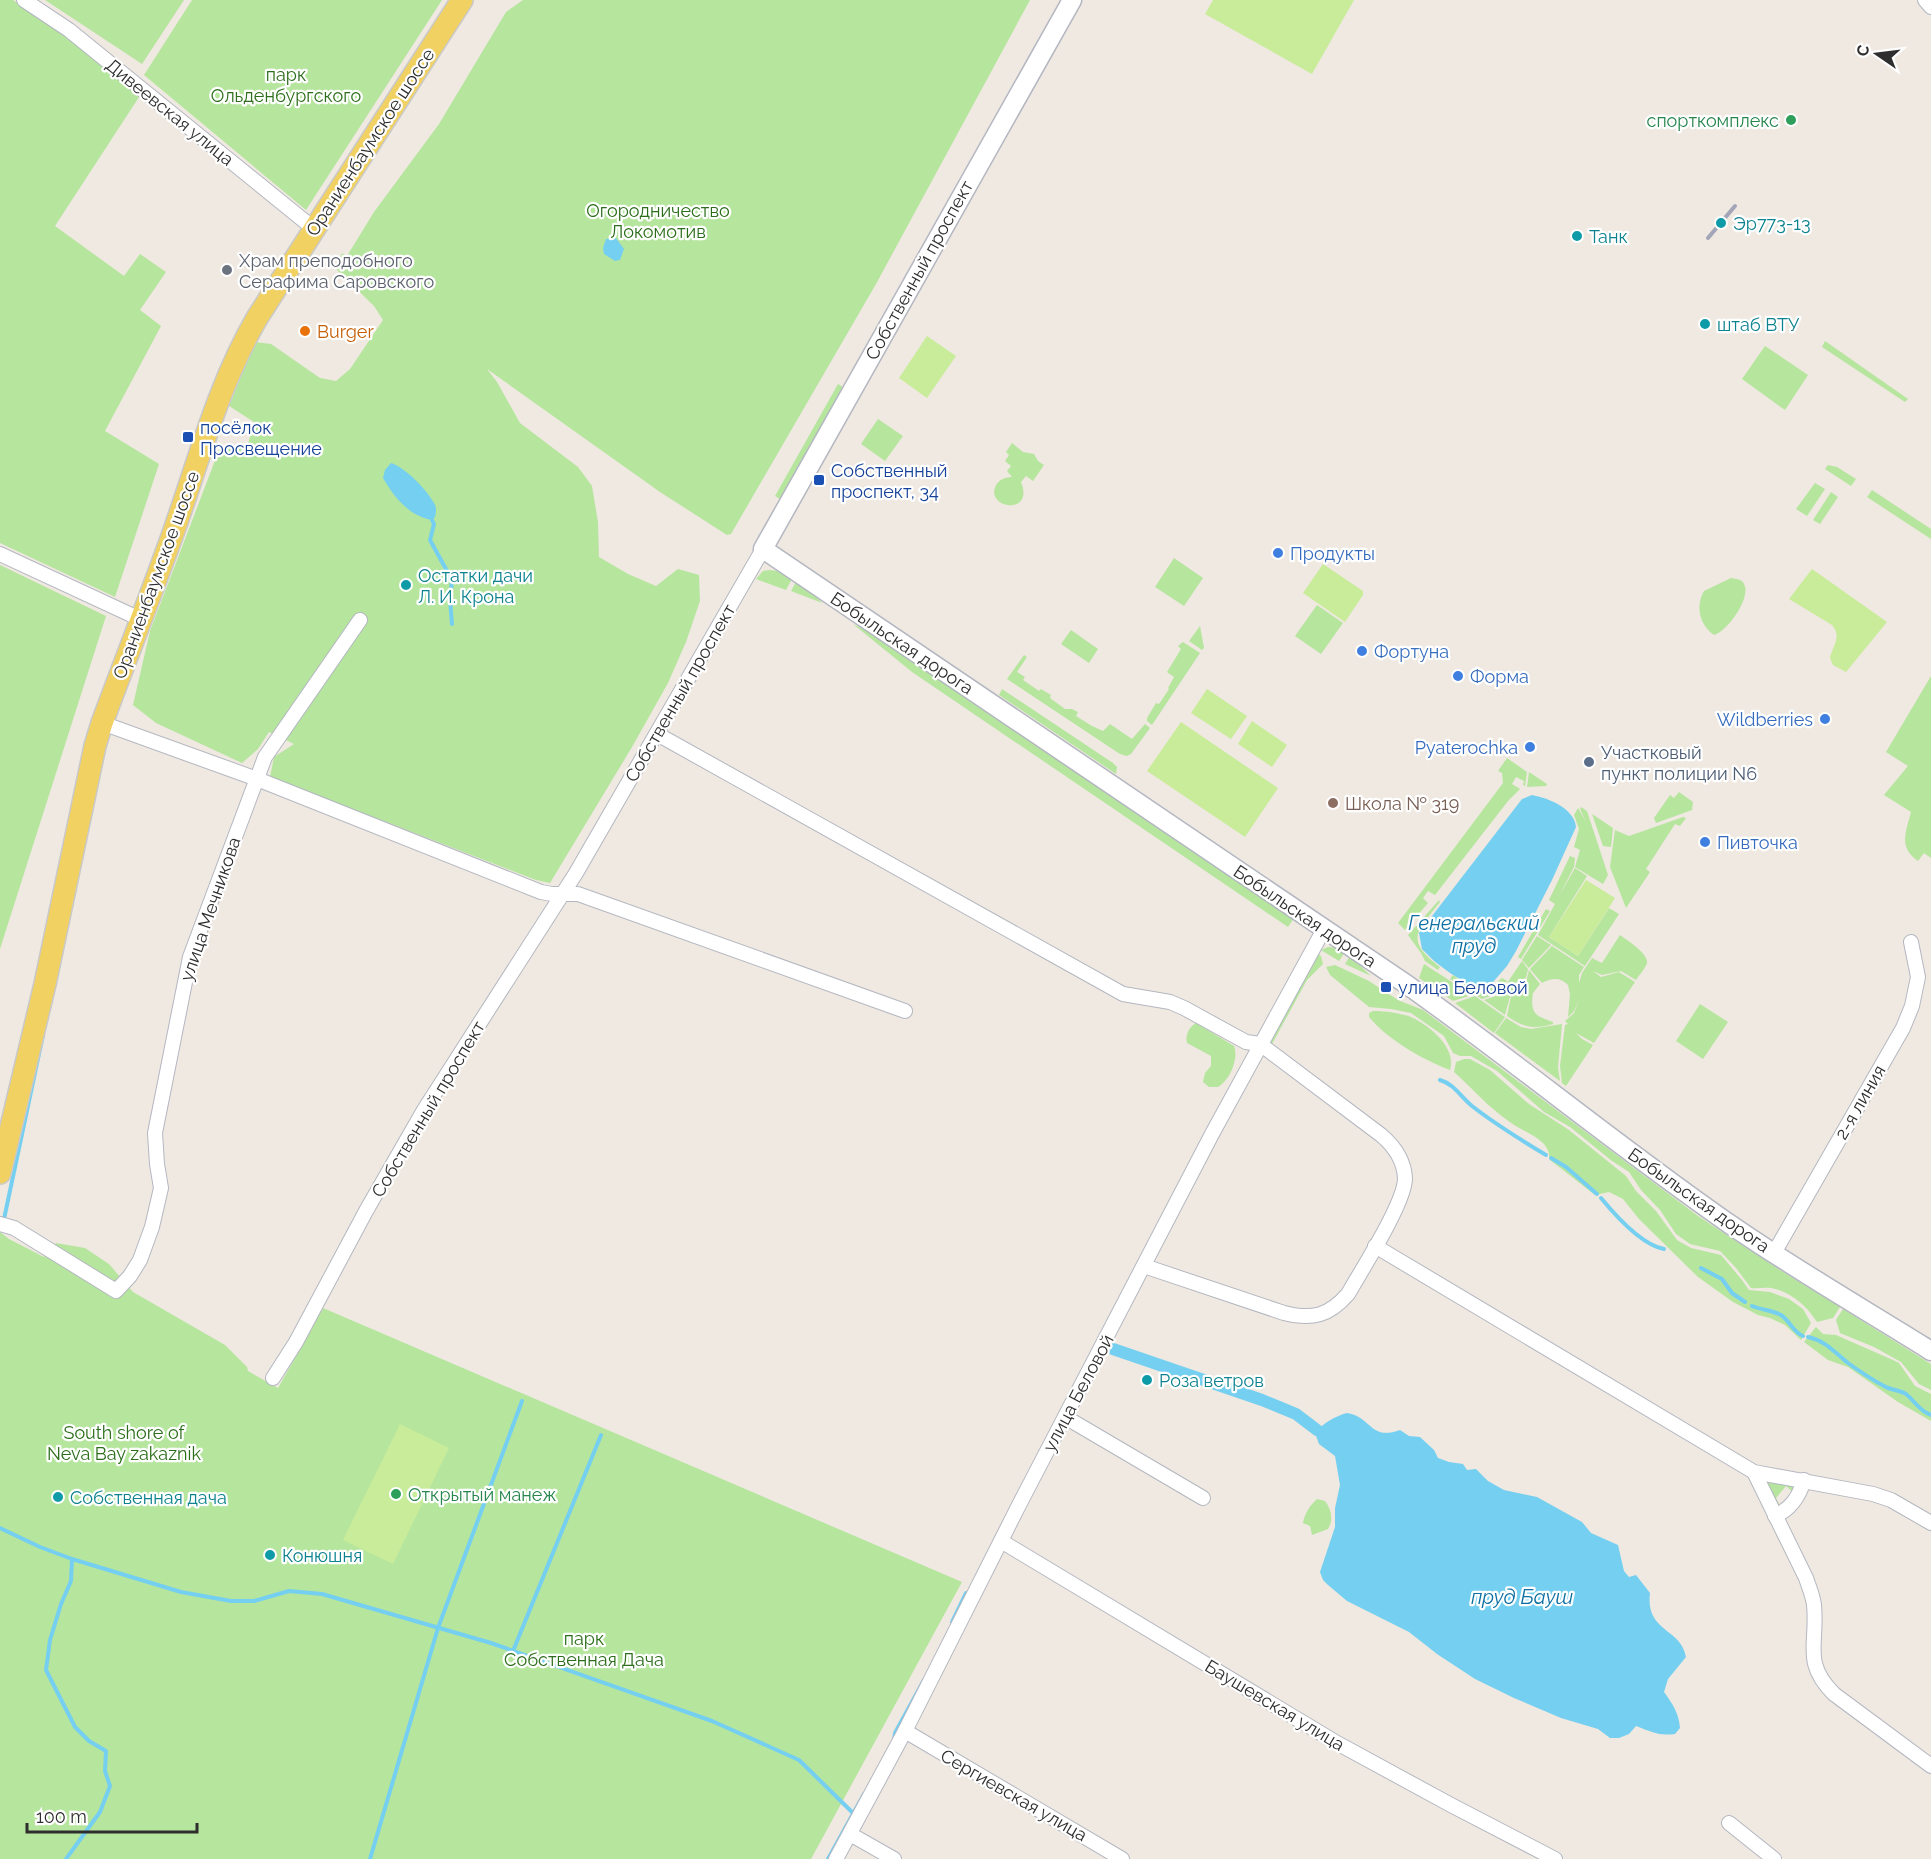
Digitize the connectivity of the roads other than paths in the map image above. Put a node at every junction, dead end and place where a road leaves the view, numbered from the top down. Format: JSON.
{"nodes":[{"id":1,"x":24,"y":0,"type":"edge"},
{"id":2,"x":462,"y":0,"type":"edge"},
{"id":3,"x":1072,"y":0,"type":"edge"},
{"id":4,"x":1925,"y":0,"type":"edge"},
{"id":5,"x":1931,"y":7,"type":"edge"},
{"id":6,"x":313,"y":228,"type":"junction"},
{"id":7,"x":763,"y":549,"type":"junction"},
{"id":8,"x":0,"y":554,"type":"edge"},
{"id":9,"x":140,"y":619,"type":"junction"},
{"id":10,"x":360,"y":620,"type":"dead end"},
{"id":11,"x":102,"y":723,"type":"junction"},
{"id":12,"x":657,"y":734,"type":"junction"},
{"id":13,"x":256,"y":779,"type":"junction"},
{"id":14,"x":562,"y":894,"type":"junction"},
{"id":15,"x":1324,"y":929,"type":"junction"},
{"id":16,"x":1911,"y":942,"type":"dead end"},
{"id":17,"x":905,"y":1011,"type":"dead end"},
{"id":18,"x":1260,"y":1044,"type":"junction"},
{"id":19,"x":0,"y":1173,"type":"edge"},
{"id":20,"x":0,"y":1224,"type":"edge"},
{"id":21,"x":1375,"y":1246,"type":"junction"},
{"id":22,"x":1774,"y":1253,"type":"junction"},
{"id":23,"x":1144,"y":1266,"type":"junction"},
{"id":24,"x":1931,"y":1351,"type":"edge"},
{"id":25,"x":273,"y":1377,"type":"dead end"},
{"id":26,"x":1065,"y":1417,"type":"junction"},
{"id":27,"x":1754,"y":1472,"type":"junction"},
{"id":28,"x":1804,"y":1480,"type":"junction"},
{"id":29,"x":1203,"y":1498,"type":"dead end"},
{"id":30,"x":1775,"y":1516,"type":"junction"},
{"id":31,"x":1931,"y":1523,"type":"edge"},
{"id":32,"x":1000,"y":1542,"type":"junction"},
{"id":33,"x":905,"y":1731,"type":"junction"},
{"id":34,"x":1931,"y":1766,"type":"edge"},
{"id":35,"x":1729,"y":1823,"type":"dead end"},
{"id":36,"x":850,"y":1834,"type":"junction"},
{"id":37,"x":836,"y":1859,"type":"edge"},
{"id":38,"x":894,"y":1859,"type":"edge"},
{"id":39,"x":1122,"y":1859,"type":"edge"},
{"id":40,"x":1555,"y":1859,"type":"edge"},
{"id":41,"x":1774,"y":1859,"type":"edge"}],
"edges":[{"from":1,"to":6,"type":"street","name":"Дивеевская улица"},
{"from":2,"to":6,"type":"main road","name":"Ораниенбаумское шоссе"},
{"from":3,"to":7,"type":"street","name":"Собственный проспект"},
{"from":4,"to":5,"type":"street"},
{"from":6,"to":9,"type":"main road","name":"Ораниенбаумское шоссе"},
{"from":7,"to":12,"type":"street","name":"Собственный проспект"},
{"from":7,"to":15,"type":"street","name":"Бобыльская дорога"},
{"from":8,"to":9,"type":"street"},
{"from":9,"to":11,"type":"main road","name":"Ораниенбаумское шоссе"},
{"from":10,"to":13,"type":"street","name":"улица Мечникова"},
{"from":11,"to":13,"type":"street"},
{"from":11,"to":19,"type":"main road","name":"Ораниенбаумское шоссе"},
{"from":12,"to":14,"type":"street","name":"Собственный проспект"},
{"from":12,"to":18,"type":"street"},
{"from":13,"to":14,"type":"street"},
{"from":13,"to":20,"type":"street","name":"улица Мечникова"},
{"from":14,"to":17,"type":"street"},
{"from":14,"to":25,"type":"street","name":"Собственный проспект"},
{"from":15,"to":18,"type":"street","name":"улица Беловой"},
{"from":15,"to":22,"type":"street","name":"Бобыльская дорога"},
{"from":16,"to":22,"type":"street","name":"2-я линия"},
{"from":18,"to":21,"type":"street"},
{"from":18,"to":23,"type":"street","name":"улица Беловой"},
{"from":21,"to":23,"type":"street"},
{"from":21,"to":27,"type":"street"},
{"from":22,"to":24,"type":"street","name":"Бобыльская дорога"},
{"from":23,"to":26,"type":"street","name":"улица Беловой"},
{"from":26,"to":29,"type":"street"},
{"from":26,"to":32,"type":"street","name":"улица Беловой"},
{"from":27,"to":28,"type":"street"},
{"from":27,"to":30,"type":"street"},
{"from":28,"to":30,"type":"street"},
{"from":28,"to":31,"type":"street"},
{"from":30,"to":34,"type":"street"},
{"from":32,"to":33,"type":"street","name":"улица Беловой"},
{"from":32,"to":40,"type":"street","name":"Баушевская улица"},
{"from":33,"to":36,"type":"street","name":"улица Беловой"},
{"from":33,"to":39,"type":"street","name":"Сергиевская улица"},
{"from":35,"to":41,"type":"street"},
{"from":36,"to":37,"type":"street","name":"улица Беловой"},
{"from":36,"to":38,"type":"street"}]}
